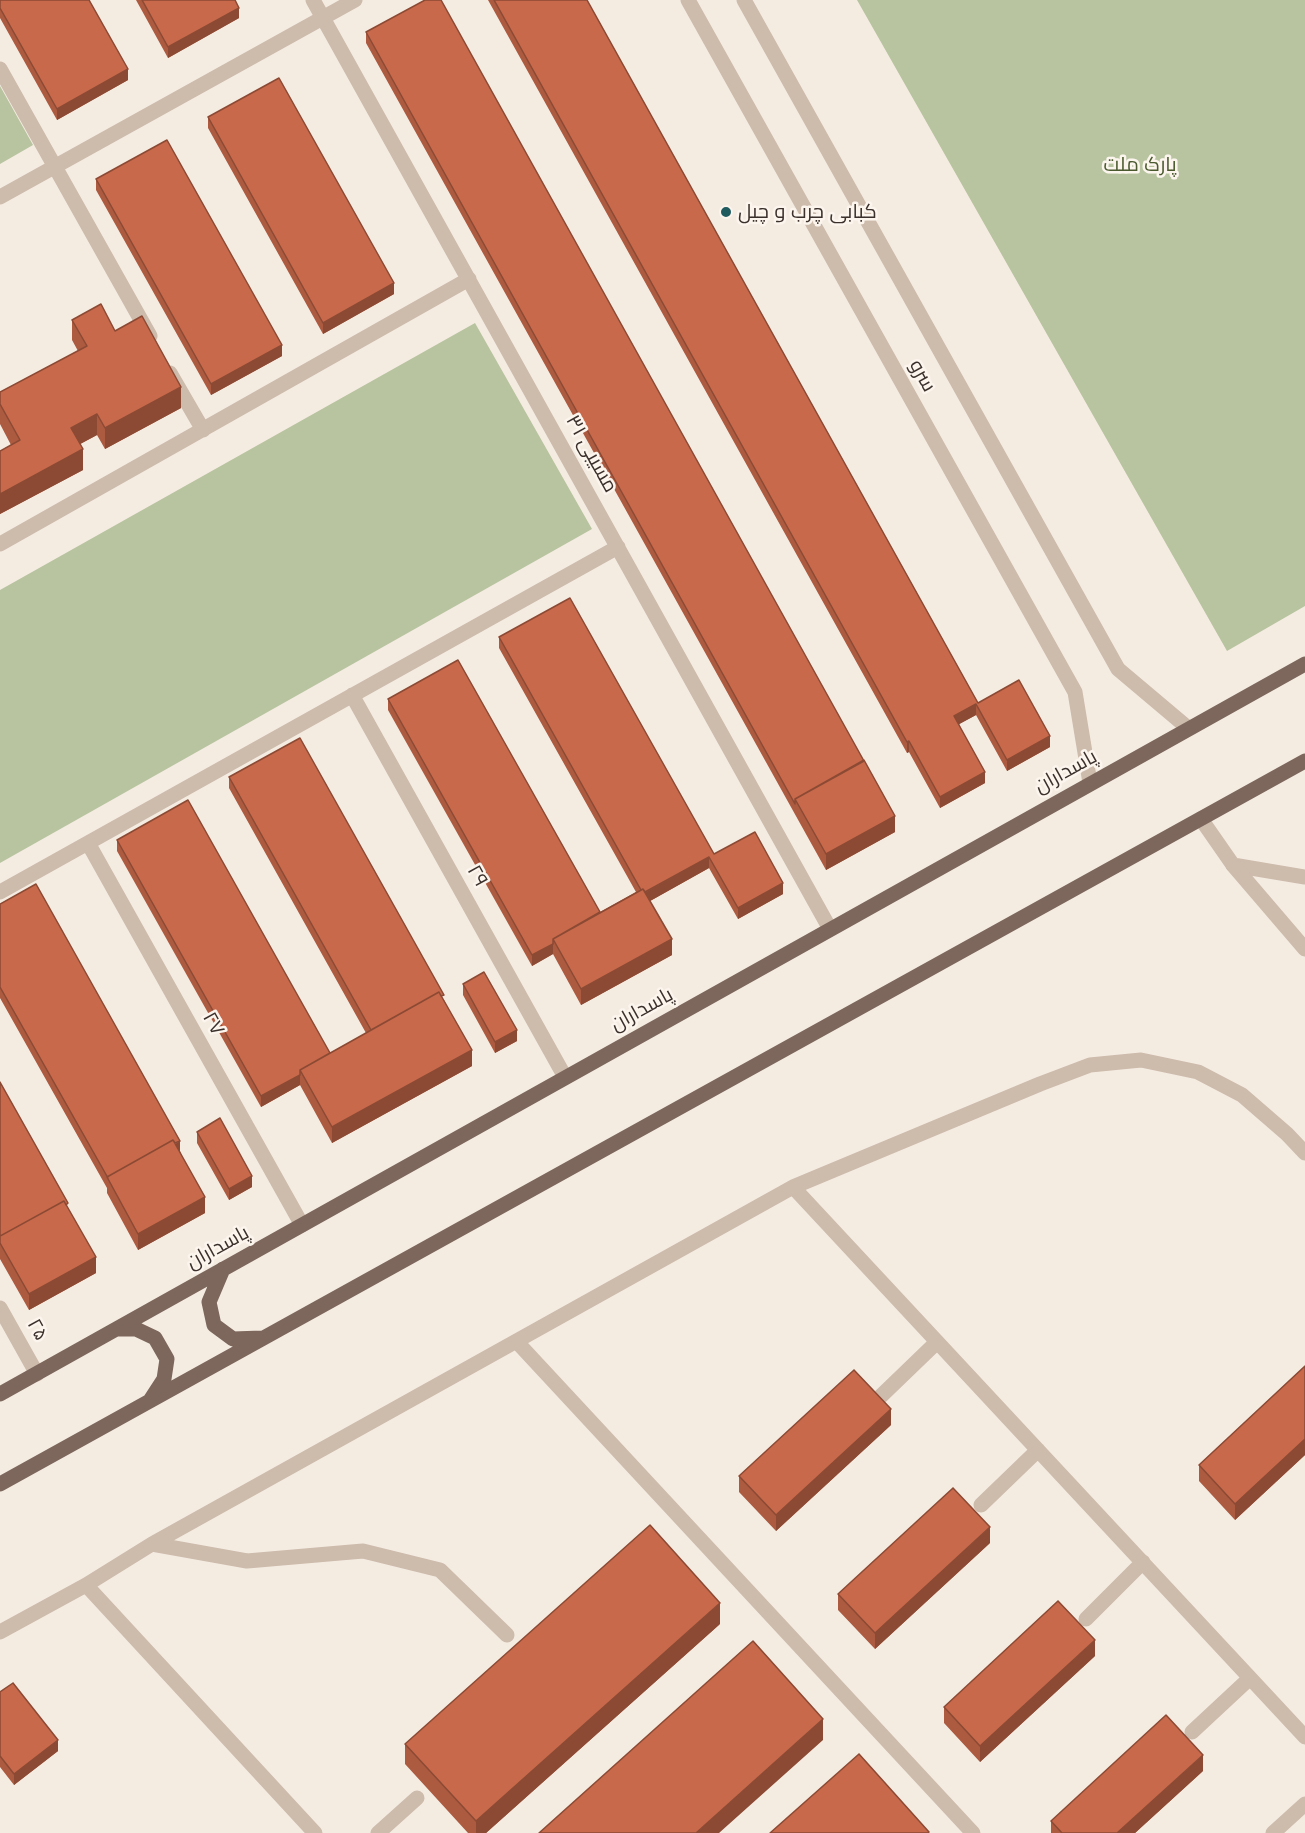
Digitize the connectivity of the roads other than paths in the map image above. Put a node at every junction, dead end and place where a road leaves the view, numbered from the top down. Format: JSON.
{"nodes":[{"id":1,"x":313,"y":0,"type":"edge"},
{"id":2,"x":355,"y":0,"type":"edge"},
{"id":3,"x":688,"y":0,"type":"edge"},
{"id":4,"x":744,"y":0,"type":"edge"},
{"id":5,"x":323,"y":18,"type":"junction"},
{"id":6,"x":0,"y":69,"type":"edge"},
{"id":7,"x":55,"y":167,"type":"junction"},
{"id":8,"x":0,"y":197,"type":"edge"},
{"id":9,"x":469,"y":279,"type":"junction"},
{"id":10,"x":203,"y":430,"type":"junction"},
{"id":11,"x":0,"y":544,"type":"edge"},
{"id":12,"x":618,"y":547,"type":"junction"},
{"id":13,"x":1305,"y":664,"type":"edge"},
{"id":14,"x":352,"y":696,"type":"junction"},
{"id":15,"x":1188,"y":728,"type":"junction"},
{"id":16,"x":1305,"y":761,"type":"edge"},
{"id":17,"x":1090,"y":783,"type":"junction"},
{"id":18,"x":1201,"y":819,"type":"junction"},
{"id":19,"x":88,"y":843,"type":"junction"},
{"id":20,"x":1233,"y":865,"type":"junction"},
{"id":21,"x":1305,"y":877,"type":"edge"},
{"id":22,"x":0,"y":892,"type":"edge"},
{"id":23,"x":830,"y":929,"type":"junction"},
{"id":24,"x":1305,"y":949,"type":"edge"},
{"id":25,"x":565,"y":1077,"type":"junction"},
{"id":26,"x":1305,"y":1153,"type":"edge"},
{"id":27,"x":793,"y":1187,"type":"junction"},
{"id":28,"x":302,"y":1225,"type":"junction"},
{"id":29,"x":223,"y":1269,"type":"junction"},
{"id":30,"x":0,"y":1308,"type":"edge"},
{"id":31,"x":117,"y":1329,"type":"junction"},
{"id":32,"x":264,"y":1338,"type":"junction"},
{"id":33,"x":517,"y":1342,"type":"junction"},
{"id":34,"x":937,"y":1342,"type":"junction"},
{"id":35,"x":37,"y":1374,"type":"junction"},
{"id":36,"x":0,"y":1394,"type":"edge"},
{"id":37,"x":881,"y":1396,"type":"edge"},
{"id":38,"x":149,"y":1401,"type":"junction"},
{"id":39,"x":1038,"y":1450,"type":"junction"},
{"id":40,"x":0,"y":1484,"type":"edge"},
{"id":41,"x":981,"y":1504,"type":"dead end"},
{"id":42,"x":152,"y":1544,"type":"junction"},
{"id":43,"x":1143,"y":1562,"type":"junction"},
{"id":44,"x":86,"y":1585,"type":"junction"},
{"id":45,"x":1086,"y":1619,"type":"dead end"},
{"id":46,"x":0,"y":1632,"type":"edge"},
{"id":47,"x":507,"y":1635,"type":"dead end"},
{"id":48,"x":1250,"y":1678,"type":"junction"},
{"id":49,"x":1192,"y":1732,"type":"dead end"},
{"id":50,"x":1305,"y":1737,"type":"edge"},
{"id":51,"x":417,"y":1798,"type":"dead end"},
{"id":52,"x":1305,"y":1804,"type":"edge"},
{"id":53,"x":315,"y":1833,"type":"edge"},
{"id":54,"x":378,"y":1833,"type":"edge"},
{"id":55,"x":973,"y":1833,"type":"edge"},
{"id":56,"x":1274,"y":1833,"type":"edge"}],
"edges":[{"from":1,"to":5,"type":"street","name":"۳۱ مسیبی"},
{"from":2,"to":5,"type":"street"},
{"from":3,"to":17,"type":"street","name":"سرو"},
{"from":4,"to":15,"type":"street","name":"سرو"},
{"from":5,"to":7,"type":"street"},
{"from":5,"to":9,"type":"street","name":"۳۱ مسیبی"},
{"from":6,"to":7,"type":"street"},
{"from":7,"to":8,"type":"street"},
{"from":7,"to":10,"type":"street"},
{"from":9,"to":10,"type":"street"},
{"from":9,"to":12,"type":"street","name":"۳۱ مسیبی"},
{"from":10,"to":11,"type":"street"},
{"from":12,"to":14,"type":"street"},
{"from":12,"to":23,"type":"street","name":"۳۱ مسیبی"},
{"from":13,"to":15,"type":"main road","name":"پاسداران"},
{"from":14,"to":19,"type":"street"},
{"from":14,"to":25,"type":"street","name":"۲۹"},
{"from":15,"to":17,"type":"main road","name":"پاسداران"},
{"from":16,"to":18,"type":"main road"},
{"from":17,"to":23,"type":"main road","name":"پاسداران"},
{"from":18,"to":20,"type":"street"},
{"from":18,"to":32,"type":"main road"},
{"from":19,"to":22,"type":"street"},
{"from":19,"to":28,"type":"street","name":"۲۷"},
{"from":20,"to":21,"type":"street"},
{"from":20,"to":24,"type":"street"},
{"from":23,"to":25,"type":"main road","name":"پاسداران"},
{"from":25,"to":28,"type":"main road","name":"پاسداران"},
{"from":26,"to":27,"type":"street"},
{"from":27,"to":33,"type":"street"},
{"from":27,"to":34,"type":"street"},
{"from":28,"to":29,"type":"main road","name":"پاسداران"},
{"from":29,"to":31,"type":"main road","name":"پاسداران"},
{"from":29,"to":32,"type":"main road"},
{"from":30,"to":35,"type":"street","name":"۲۵"},
{"from":31,"to":35,"type":"main road","name":"پاسداران"},
{"from":31,"to":38,"type":"main road"},
{"from":32,"to":38,"type":"main road"},
{"from":33,"to":42,"type":"street"},
{"from":33,"to":55,"type":"street"},
{"from":34,"to":37,"type":"street"},
{"from":34,"to":39,"type":"street"},
{"from":35,"to":36,"type":"main road","name":"پاسداران"},
{"from":38,"to":40,"type":"main road"},
{"from":39,"to":41,"type":"street"},
{"from":39,"to":43,"type":"street"},
{"from":42,"to":44,"type":"street"},
{"from":42,"to":47,"type":"street"},
{"from":43,"to":45,"type":"street"},
{"from":43,"to":48,"type":"street"},
{"from":44,"to":46,"type":"street"},
{"from":44,"to":53,"type":"street"},
{"from":48,"to":49,"type":"street"},
{"from":48,"to":50,"type":"street"},
{"from":51,"to":54,"type":"street"},
{"from":52,"to":56,"type":"street"}]}
